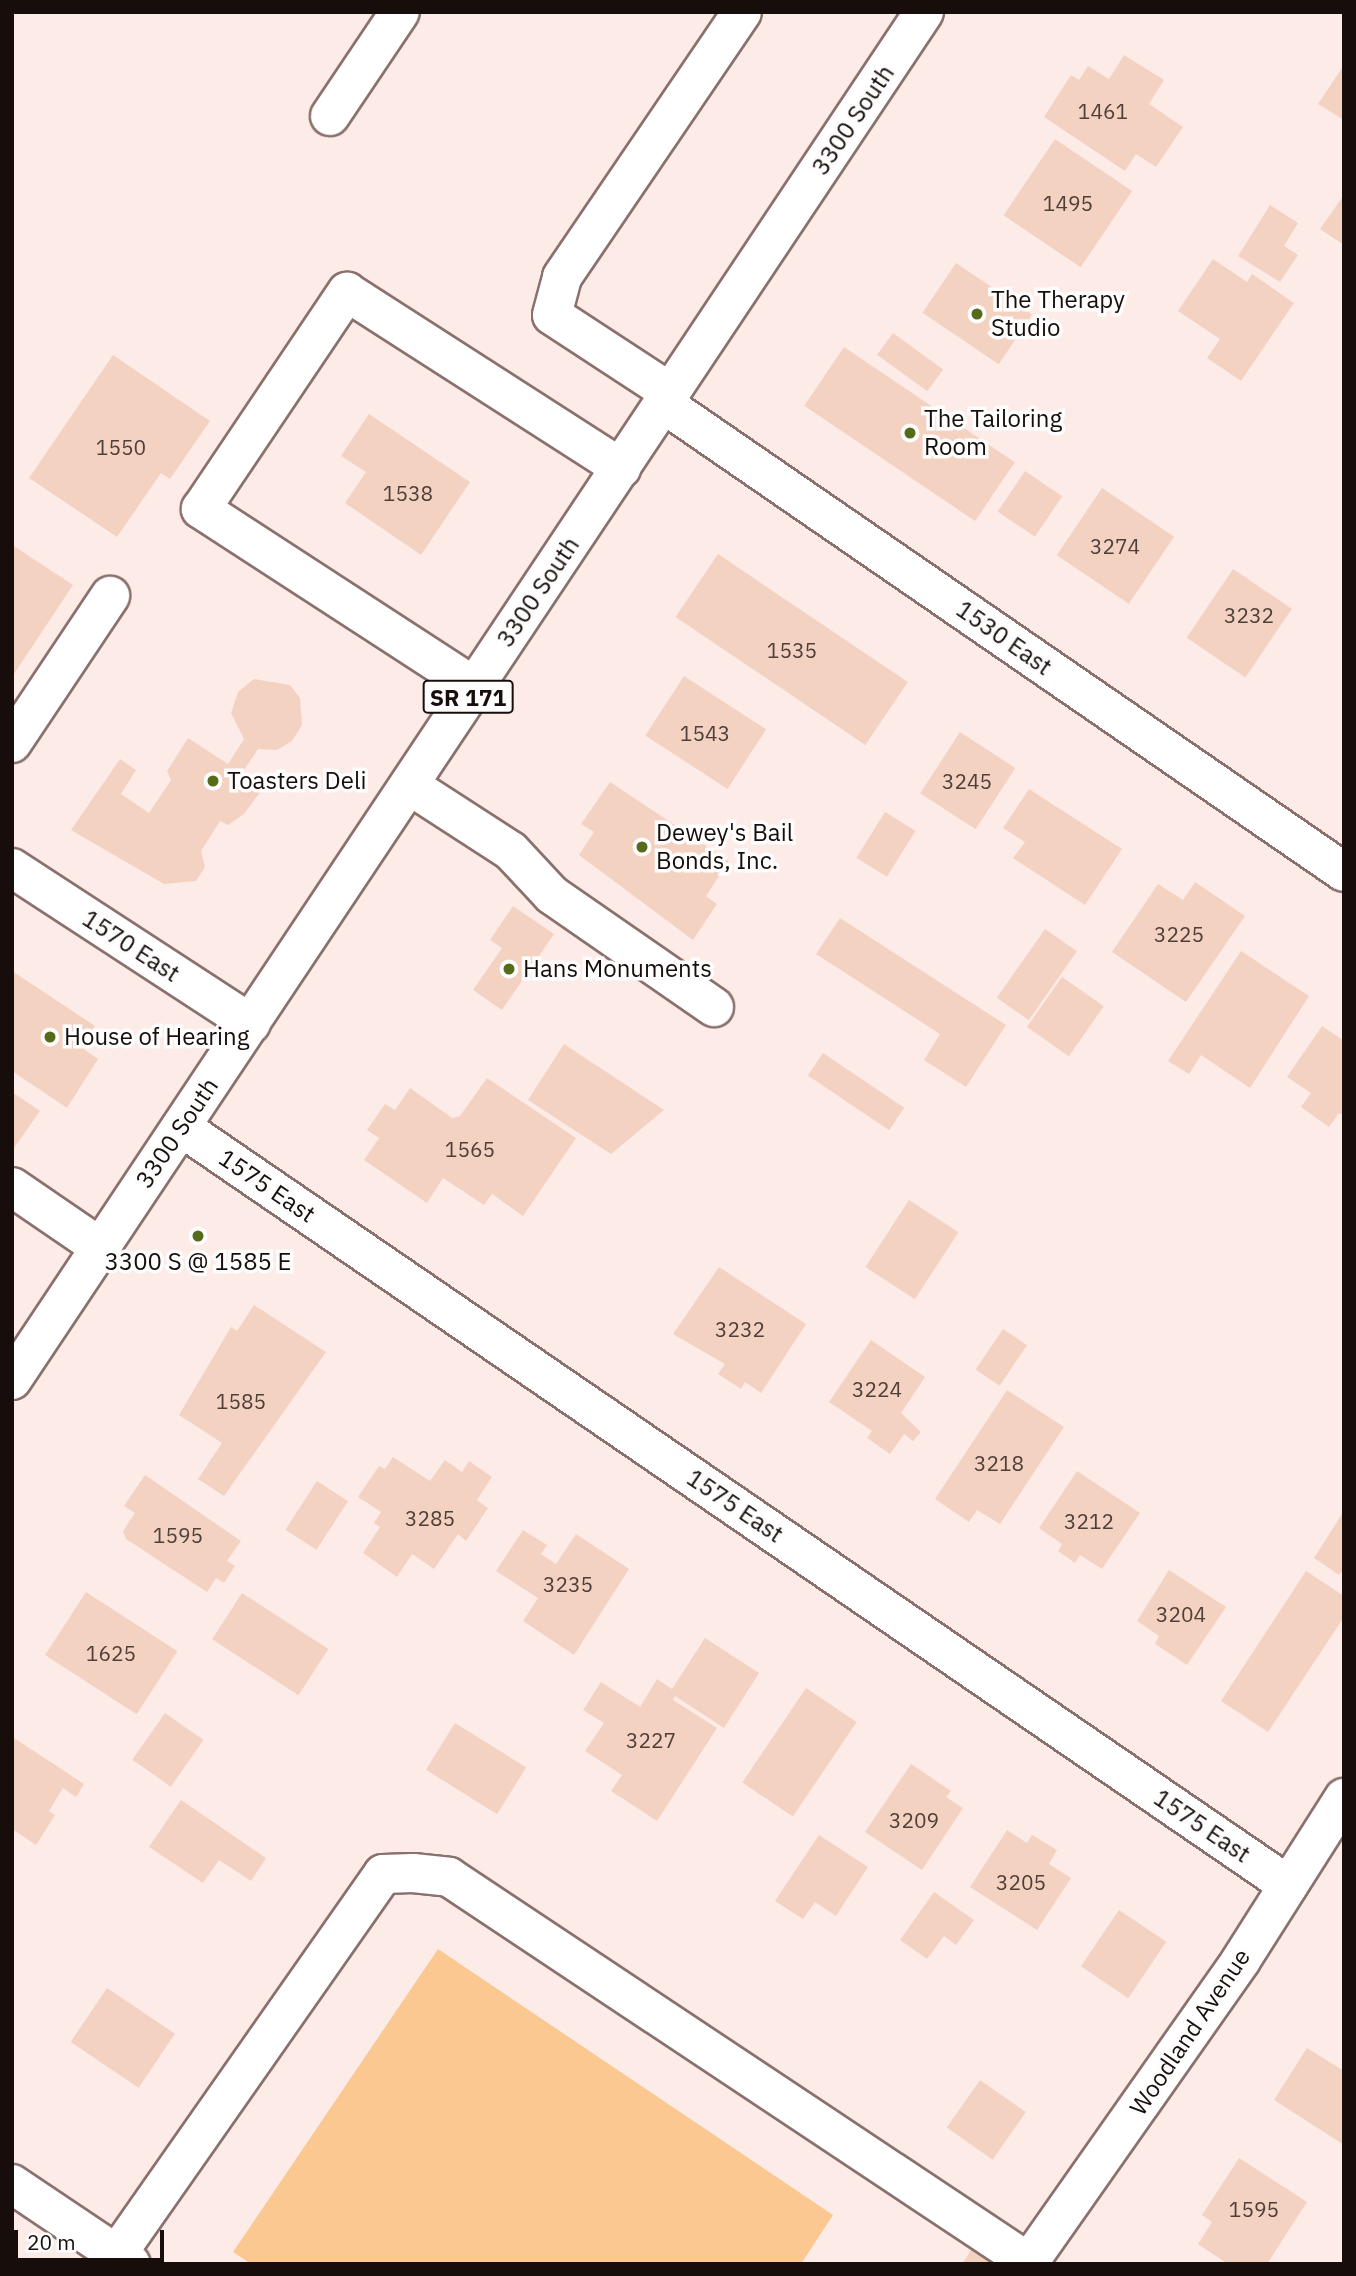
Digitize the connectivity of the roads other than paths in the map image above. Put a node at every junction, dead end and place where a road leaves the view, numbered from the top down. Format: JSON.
{"nodes":[{"id":1,"x":400,"y":12,"type":"edge"},
{"id":2,"x":742,"y":12,"type":"edge"},
{"id":3,"x":922,"y":13,"type":"edge"},
{"id":4,"x":330,"y":116,"type":"dead end"},
{"id":5,"x":668,"y":398,"type":"junction"},
{"id":6,"x":621,"y":468,"type":"junction"},
{"id":7,"x":110,"y":596,"type":"dead end"},
{"id":8,"x":475,"y":687,"type":"junction"},
{"id":9,"x":12,"y":743,"type":"edge"},
{"id":10,"x":410,"y":785,"type":"junction"},
{"id":11,"x":12,"y":868,"type":"edge"},
{"id":12,"x":1344,"y":872,"type":"edge"},
{"id":13,"x":714,"y":1007,"type":"dead end"},
{"id":14,"x":251,"y":1024,"type":"junction"},
{"id":15,"x":181,"y":1127,"type":"junction"},
{"id":16,"x":12,"y":1187,"type":"edge"},
{"id":17,"x":101,"y":1248,"type":"junction"},
{"id":18,"x":12,"y":1381,"type":"edge"},
{"id":19,"x":1344,"y":1798,"type":"edge"},
{"id":20,"x":1288,"y":1885,"type":"junction"},
{"id":21,"x":12,"y":2184,"type":"edge"},
{"id":22,"x":124,"y":2259,"type":"edge"},
{"id":23,"x":1030,"y":2263,"type":"edge"}],
"edges":[{"from":1,"to":4,"type":"street"},
{"from":2,"to":5,"type":"street","name":"1530 East"},
{"from":3,"to":5,"type":"street","name":"3300 South","number":"SR 171"},
{"from":5,"to":6,"type":"street","name":"3300 South","number":"SR 171"},
{"from":5,"to":12,"type":"street","name":"1530 East"},
{"from":6,"to":8,"type":"street","name":"3300 South","number":"SR 171"},
{"from":6,"to":8,"type":"street"},
{"from":7,"to":9,"type":"street"},
{"from":8,"to":10,"type":"street","name":"3300 South","number":"SR 171"},
{"from":10,"to":13,"type":"street"},
{"from":10,"to":14,"type":"street","name":"3300 South","number":"SR 171"},
{"from":11,"to":14,"type":"street","name":"1570 East"},
{"from":14,"to":15,"type":"street","name":"3300 South","number":"SR 171"},
{"from":15,"to":17,"type":"street","name":"3300 South","number":"SR 171"},
{"from":15,"to":20,"type":"street","name":"1575 East"},
{"from":16,"to":17,"type":"street"},
{"from":17,"to":18,"type":"street","name":"3300 South","number":"SR 171"},
{"from":19,"to":20,"type":"street","name":"Woodland Avenue"},
{"from":20,"to":23,"type":"street","name":"Woodland Avenue"},
{"from":21,"to":22,"type":"street"},
{"from":22,"to":23,"type":"street"}]}
